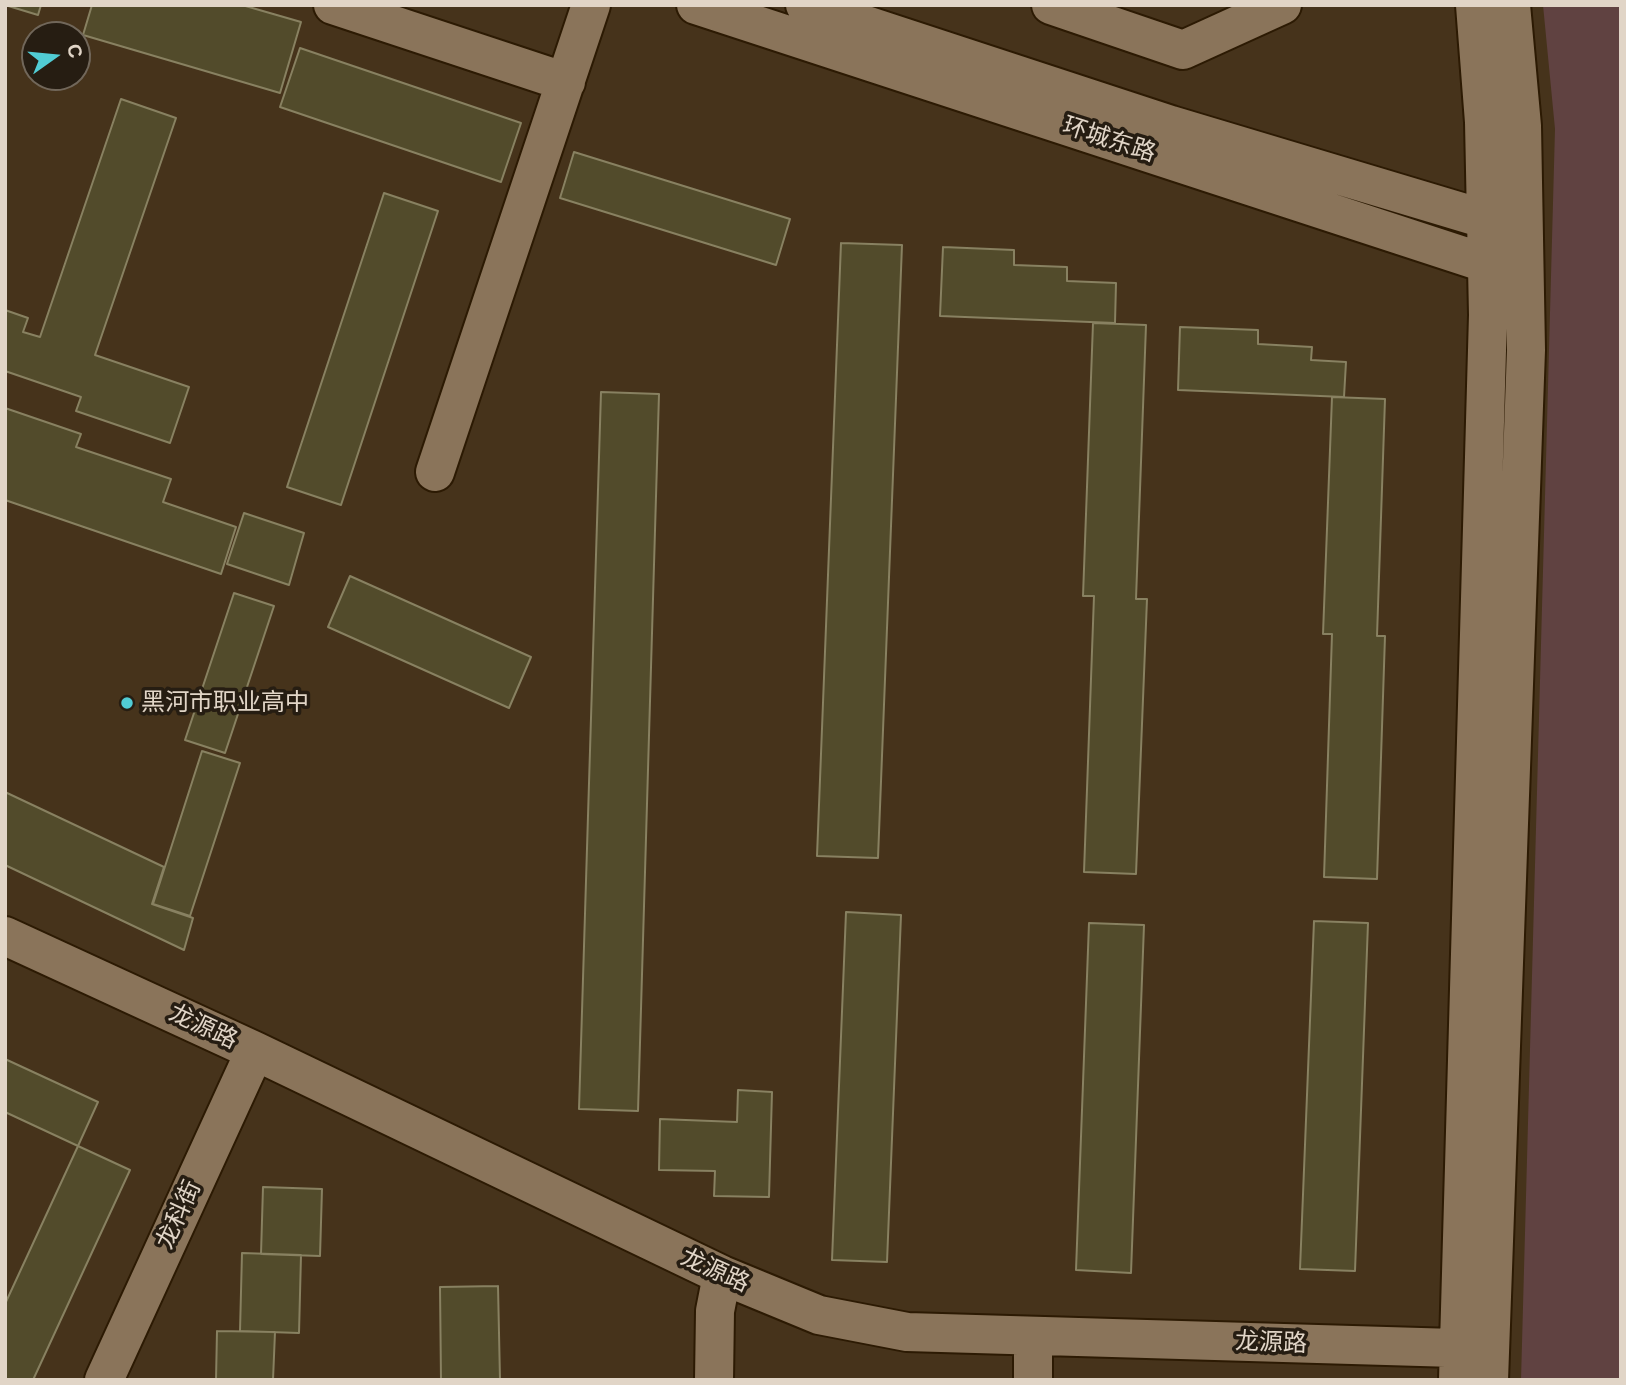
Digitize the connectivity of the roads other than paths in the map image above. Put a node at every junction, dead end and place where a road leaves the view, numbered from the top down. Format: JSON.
{"nodes":[{"id":1,"x":333,"y":5,"type":"edge"},
{"id":2,"x":591,"y":5,"type":"edge"},
{"id":3,"x":696,"y":5,"type":"edge"},
{"id":4,"x":806,"y":5,"type":"edge"},
{"id":5,"x":1051,"y":5,"type":"edge"},
{"id":6,"x":1282,"y":5,"type":"edge"},
{"id":7,"x":1475,"y":5,"type":"edge"},
{"id":8,"x":1511,"y":5,"type":"edge"},
{"id":9,"x":873,"y":16,"type":"edge"},
{"id":10,"x":566,"y":82,"type":"junction"},
{"id":11,"x":1506,"y":221,"type":"junction"},
{"id":12,"x":1506,"y":266,"type":"junction"},
{"id":13,"x":435,"y":472,"type":"dead end"},
{"id":14,"x":5,"y":936,"type":"edge"},
{"id":15,"x":255,"y":1051,"type":"junction"},
{"id":16,"x":722,"y":1275,"type":"junction"},
{"id":17,"x":1033,"y":1336,"type":"junction"},
{"id":18,"x":1474,"y":1364,"type":"edge"},
{"id":19,"x":104,"y":1380,"type":"edge"},
{"id":20,"x":713,"y":1380,"type":"edge"},
{"id":21,"x":1033,"y":1380,"type":"edge"}],
"edges":[{"from":1,"to":10,"type":"street"},
{"from":2,"to":10,"type":"street"},
{"from":3,"to":12,"type":"street","name":"环城东路"},
{"from":4,"to":9,"type":"street","name":"环城东路"},
{"from":5,"to":6,"type":"street"},
{"from":7,"to":11,"type":"street"},
{"from":8,"to":11,"type":"street"},
{"from":9,"to":11,"type":"street","name":"环城东路"},
{"from":10,"to":13,"type":"street"},
{"from":11,"to":12,"type":"street"},
{"from":12,"to":18,"type":"street"},
{"from":14,"to":15,"type":"street","name":"龙源路"},
{"from":15,"to":16,"type":"street","name":"龙源路"},
{"from":15,"to":19,"type":"street","name":"龙科街"},
{"from":16,"to":17,"type":"street","name":"龙源路"},
{"from":16,"to":20,"type":"street"},
{"from":17,"to":18,"type":"street","name":"龙源路"},
{"from":17,"to":21,"type":"street"}]}
